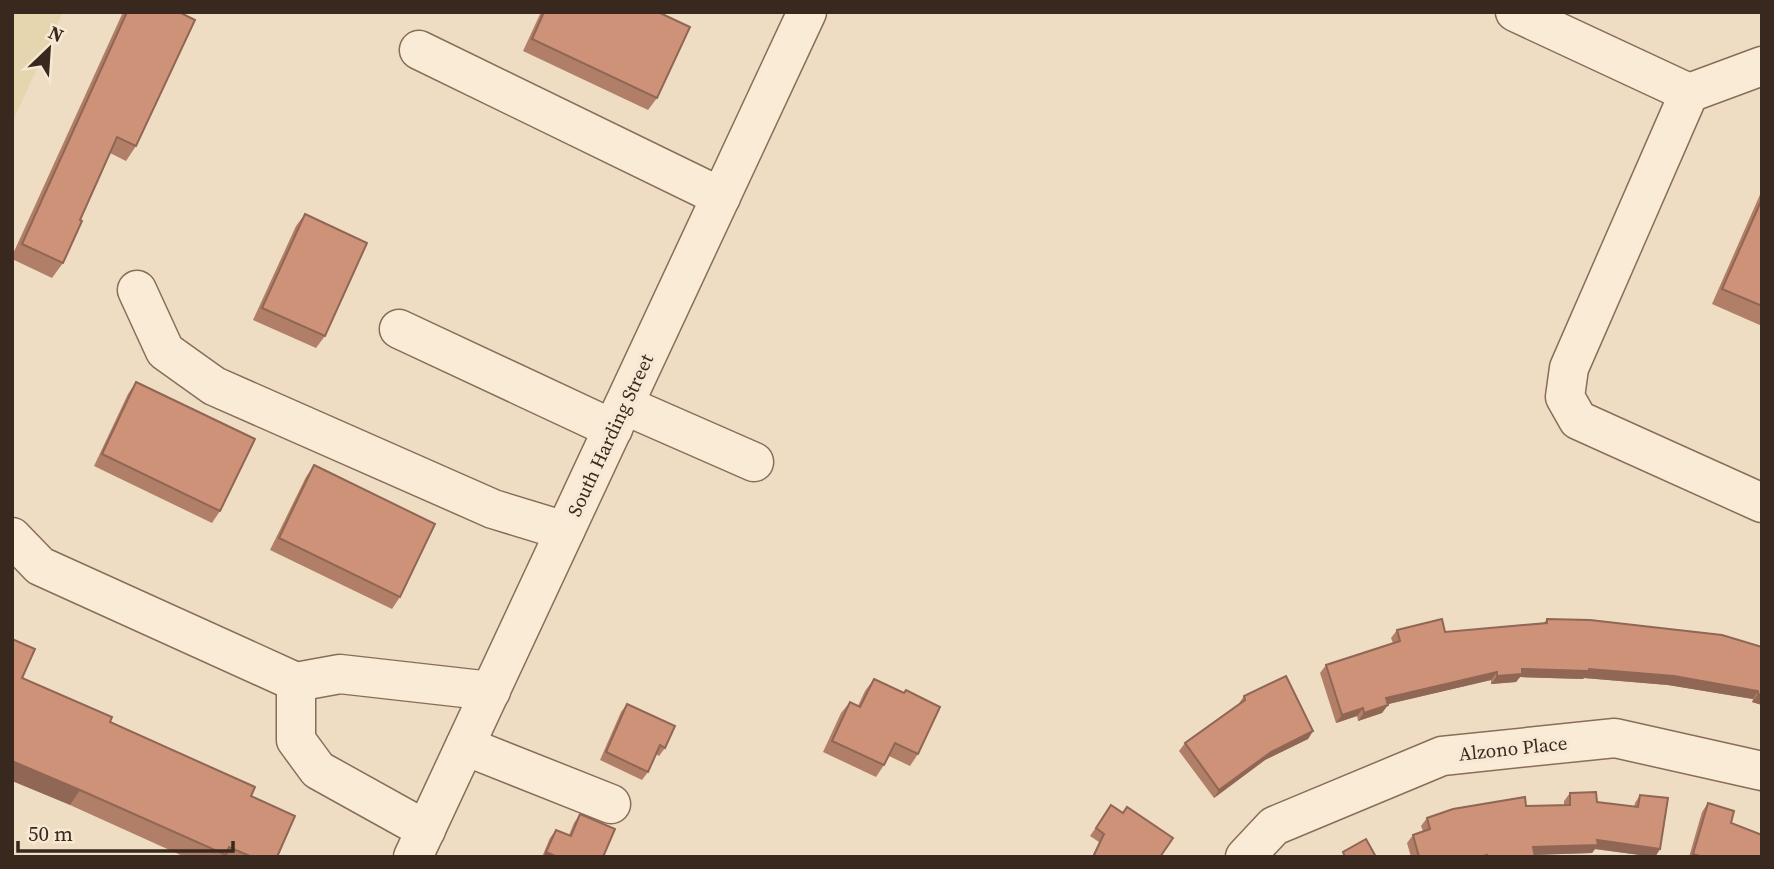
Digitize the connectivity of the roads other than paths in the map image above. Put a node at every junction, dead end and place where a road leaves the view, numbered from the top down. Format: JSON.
{"nodes":[{"id":1,"x":807,"y":12,"type":"edge"},
{"id":2,"x":1515,"y":12,"type":"edge"},
{"id":3,"x":419,"y":50,"type":"dead end"},
{"id":4,"x":1762,"y":66,"type":"edge"},
{"id":5,"x":1689,"y":93,"type":"junction"},
{"id":6,"x":721,"y":197,"type":"junction"},
{"id":7,"x":137,"y":290,"type":"dead end"},
{"id":8,"x":399,"y":329,"type":"dead end"},
{"id":9,"x":619,"y":417,"type":"junction"},
{"id":10,"x":754,"y":462,"type":"dead end"},
{"id":11,"x":1762,"y":503,"type":"edge"},
{"id":12,"x":565,"y":531,"type":"junction"},
{"id":13,"x":12,"y":537,"type":"edge"},
{"id":14,"x":296,"y":682,"type":"junction"},
{"id":15,"x":491,"y":691,"type":"junction"},
{"id":16,"x":465,"y":746,"type":"junction"},
{"id":17,"x":1762,"y":771,"type":"edge"},
{"id":18,"x":611,"y":804,"type":"dead end"},
{"id":19,"x":420,"y":844,"type":"edge"},
{"id":20,"x":1245,"y":857,"type":"edge"}],
"edges":[{"from":1,"to":6,"type":"street","name":"South Harding Street"},
{"from":2,"to":5,"type":"street"},
{"from":3,"to":6,"type":"street"},
{"from":4,"to":5,"type":"street"},
{"from":5,"to":11,"type":"street"},
{"from":6,"to":9,"type":"street","name":"South Harding Street"},
{"from":7,"to":12,"type":"street"},
{"from":8,"to":9,"type":"street"},
{"from":9,"to":10,"type":"street"},
{"from":9,"to":12,"type":"street","name":"South Harding Street"},
{"from":12,"to":15,"type":"street","name":"South Harding Street"},
{"from":13,"to":14,"type":"street"},
{"from":14,"to":15,"type":"street"},
{"from":14,"to":19,"type":"street"},
{"from":15,"to":16,"type":"street","name":"South Harding Street"},
{"from":16,"to":18,"type":"street"},
{"from":16,"to":19,"type":"street","name":"South Harding Street"},
{"from":17,"to":20,"type":"street","name":"Alzono Place"}]}
